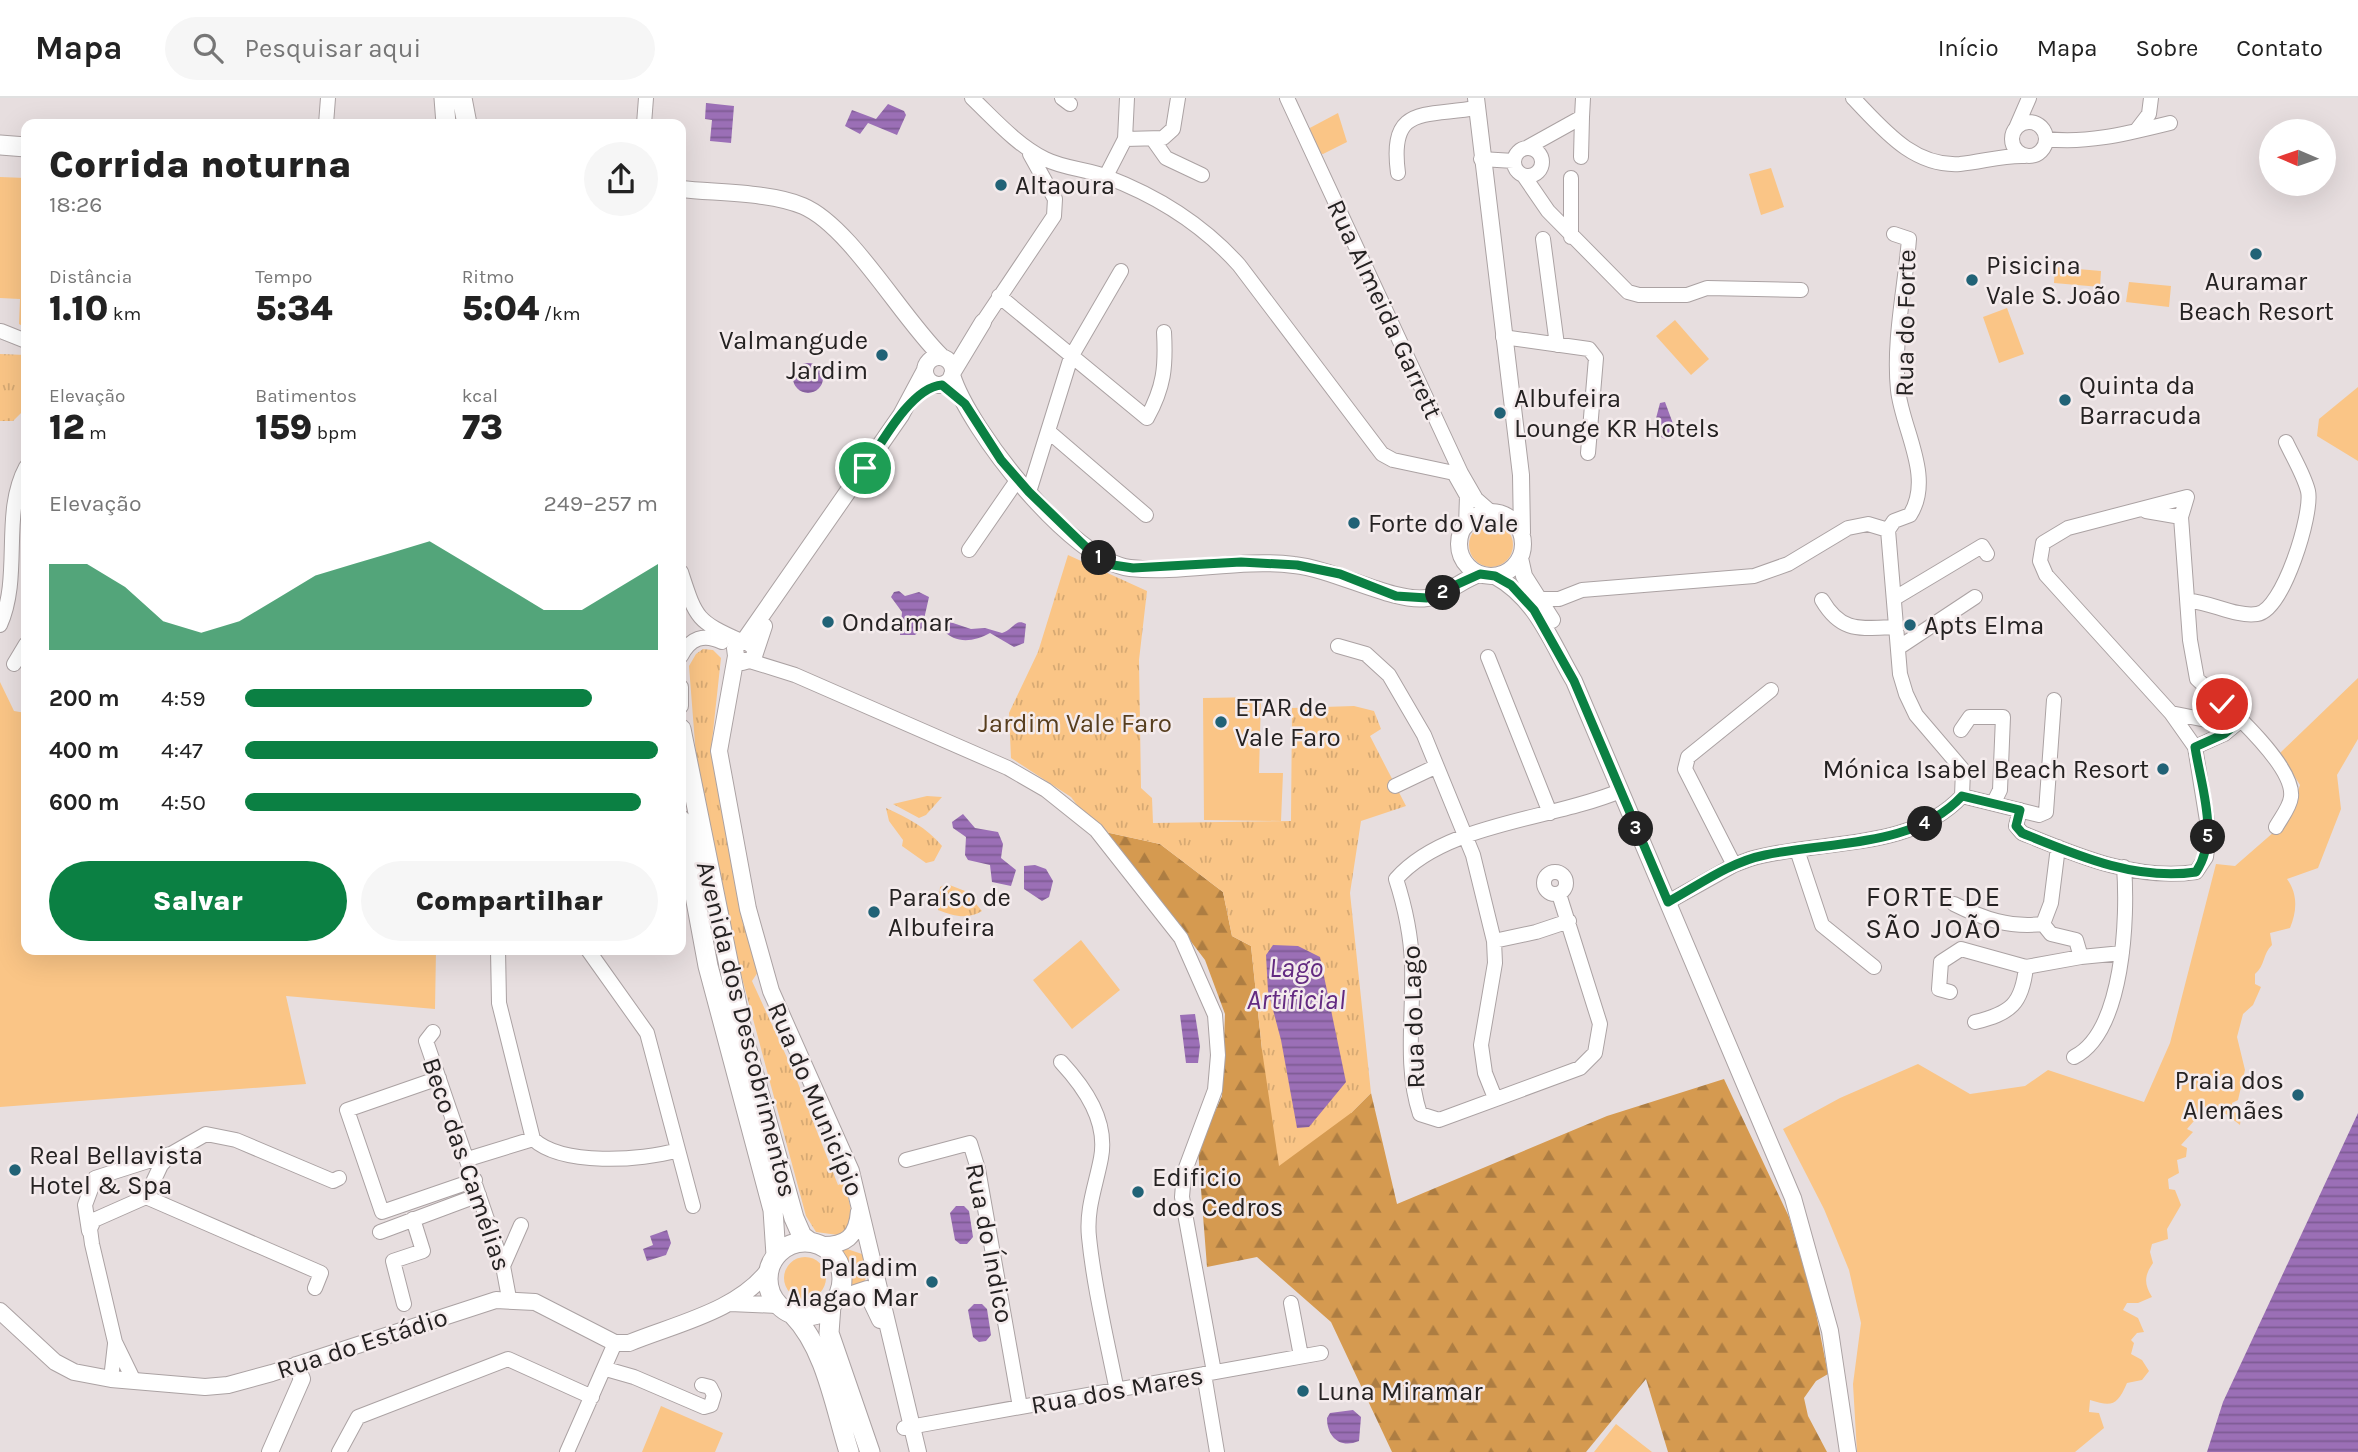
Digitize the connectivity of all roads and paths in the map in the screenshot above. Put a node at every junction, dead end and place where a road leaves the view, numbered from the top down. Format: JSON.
{"nodes":[{"id":1,"x":328,"y":98,"type":"edge"},
{"id":2,"x":444,"y":98,"type":"edge"},
{"id":3,"x":462,"y":98,"type":"edge"},
{"id":4,"x":646,"y":98,"type":"edge"},
{"id":5,"x":972,"y":98,"type":"edge"},
{"id":6,"x":1127,"y":98,"type":"edge"},
{"id":7,"x":1178,"y":98,"type":"edge"},
{"id":8,"x":1287,"y":98,"type":"edge"},
{"id":9,"x":1583,"y":98,"type":"edge"},
{"id":10,"x":1853,"y":98,"type":"edge"},
{"id":11,"x":2029,"y":98,"type":"edge"},
{"id":12,"x":2036,"y":98,"type":"edge"},
{"id":13,"x":2151,"y":98,"type":"edge"},
{"id":14,"x":1476,"y":103,"type":"edge"},
{"id":15,"x":1582,"y":117,"type":"junction"},
{"id":16,"x":326,"y":119,"type":"edge"},
{"id":17,"x":446,"y":119,"type":"edge"},
{"id":18,"x":466,"y":119,"type":"edge"},
{"id":19,"x":644,"y":119,"type":"edge"},
{"id":20,"x":2170,"y":123,"type":"dead end"},
{"id":21,"x":2015,"y":130,"type":"junction"},
{"id":22,"x":2136,"y":131,"type":"junction"},
{"id":23,"x":2044,"y":134,"type":"junction"},
{"id":24,"x":1125,"y":139,"type":"junction"},
{"id":25,"x":1154,"y":141,"type":"junction"},
{"id":26,"x":0,"y":145,"type":"edge"},
{"id":27,"x":21,"y":147,"type":"edge"},
{"id":28,"x":1528,"y":147,"type":"junction"},
{"id":29,"x":1025,"y":148,"type":"junction"},
{"id":30,"x":0,"y":153,"type":"edge"},
{"id":31,"x":21,"y":154,"type":"edge"},
{"id":32,"x":2025,"y":156,"type":"junction"},
{"id":33,"x":1581,"y":158,"type":"dead end"},
{"id":34,"x":1481,"y":159,"type":"junction"},
{"id":35,"x":1514,"y":161,"type":"junction"},
{"id":36,"x":1973,"y":162,"type":"junction"},
{"id":37,"x":1059,"y":164,"type":"junction"},
{"id":38,"x":1398,"y":173,"type":"dead end"},
{"id":39,"x":1202,"y":175,"type":"dead end"},
{"id":40,"x":1106,"y":176,"type":"junction"},
{"id":41,"x":1524,"y":176,"type":"junction"},
{"id":42,"x":1572,"y":178,"type":"dead end"},
{"id":43,"x":1049,"y":184,"type":"junction"},
{"id":44,"x":686,"y":190,"type":"edge"},
{"id":45,"x":1894,"y":234,"type":"dead end"},
{"id":46,"x":1571,"y":237,"type":"junction"},
{"id":47,"x":1543,"y":239,"type":"dead end"},
{"id":48,"x":1122,"y":271,"type":"dead end"},
{"id":49,"x":1801,"y":290,"type":"dead end"},
{"id":50,"x":999,"y":296,"type":"junction"},
{"id":51,"x":0,"y":318,"type":"edge"},
{"id":52,"x":982,"y":322,"type":"joint"},
{"id":53,"x":0,"y":332,"type":"edge"},
{"id":54,"x":1164,"y":332,"type":"dead end"},
{"id":55,"x":1503,"y":337,"type":"junction"},
{"id":56,"x":21,"y":339,"type":"edge"},
{"id":57,"x":923,"y":340,"type":"junction"},
{"id":58,"x":1558,"y":345,"type":"junction"},
{"id":59,"x":1071,"y":356,"type":"junction"},
{"id":60,"x":925,"y":368,"type":"junction"},
{"id":61,"x":945,"y":372,"type":"junction"},
{"id":62,"x":905,"y":409,"type":"junction"},
{"id":63,"x":1048,"y":430,"type":"junction"},
{"id":64,"x":2286,"y":442,"type":"dead end"},
{"id":65,"x":1588,"y":453,"type":"dead end"},
{"id":66,"x":1452,"y":466,"type":"junction"},
{"id":67,"x":1521,"y":475,"type":"junction"},
{"id":68,"x":1024,"y":485,"type":"junction"},
{"id":69,"x":21,"y":486,"type":"edge"},
{"id":70,"x":0,"y":505,"type":"edge"},
{"id":71,"x":16,"y":505,"type":"junction"},
{"id":72,"x":2130,"y":511,"type":"junction"},
{"id":73,"x":1494,"y":513,"type":"junction"},
{"id":74,"x":1146,"y":515,"type":"dead end"},
{"id":75,"x":2181,"y":517,"type":"junction"},
{"id":76,"x":1466,"y":527,"type":"junction"},
{"id":77,"x":1888,"y":530,"type":"junction"},
{"id":78,"x":1522,"y":533,"type":"junction"},
{"id":79,"x":969,"y":550,"type":"dead end"},
{"id":80,"x":1461,"y":554,"type":"junction"},
{"id":81,"x":1987,"y":554,"type":"dead end"},
{"id":82,"x":1520,"y":558,"type":"junction"},
{"id":83,"x":19,"y":566,"type":"edge"},
{"id":84,"x":1487,"y":575,"type":"junction"},
{"id":85,"x":686,"y":587,"type":"edge"},
{"id":86,"x":1413,"y":597,"type":"junction"},
{"id":87,"x":1975,"y":597,"type":"dead end"},
{"id":88,"x":1895,"y":598,"type":"junction"},
{"id":89,"x":1540,"y":599,"type":"junction"},
{"id":90,"x":1822,"y":600,"type":"dead end"},
{"id":91,"x":2189,"y":601,"type":"junction"},
{"id":92,"x":0,"y":625,"type":"edge"},
{"id":93,"x":1897,"y":627,"type":"junction"},
{"id":94,"x":1338,"y":646,"type":"dead end"},
{"id":95,"x":1898,"y":648,"type":"junction"},
{"id":96,"x":686,"y":649,"type":"edge"},
{"id":97,"x":745,"y":651,"type":"junction"},
{"id":98,"x":21,"y":652,"type":"edge"},
{"id":99,"x":1489,"y":657,"type":"dead end"},
{"id":100,"x":14,"y":664,"type":"dead end"},
{"id":101,"x":1574,"y":681,"type":"junction"},
{"id":102,"x":1771,"y":690,"type":"dead end"},
{"id":103,"x":2054,"y":700,"type":"dead end"},
{"id":104,"x":2171,"y":713,"type":"junction"},
{"id":105,"x":2241,"y":720,"type":"junction"},
{"id":106,"x":1961,"y":730,"type":"dead end"},
{"id":107,"x":2224,"y":734,"type":"junction"},
{"id":108,"x":2195,"y":747,"type":"junction"},
{"id":109,"x":686,"y":754,"type":"edge"},
{"id":110,"x":1435,"y":768,"type":"junction"},
{"id":111,"x":1395,"y":786,"type":"dead end"},
{"id":112,"x":1620,"y":791,"type":"junction"},
{"id":113,"x":1962,"y":796,"type":"junction"},
{"id":114,"x":1994,"y":802,"type":"junction"},
{"id":115,"x":2020,"y":810,"type":"junction"},
{"id":116,"x":1550,"y":813,"type":"junction"},
{"id":117,"x":2276,"y":827,"type":"dead end"},
{"id":118,"x":1465,"y":835,"type":"junction"},
{"id":119,"x":686,"y":847,"type":"edge"},
{"id":120,"x":2057,"y":847,"type":"junction"},
{"id":121,"x":1797,"y":850,"type":"junction"},
{"id":122,"x":1734,"y":865,"type":"junction"},
{"id":123,"x":2124,"y":867,"type":"junction"},
{"id":124,"x":1559,"y":894,"type":"dead end"},
{"id":125,"x":1668,"y":902,"type":"junction"},
{"id":126,"x":1954,"y":904,"type":"dead end"},
{"id":127,"x":1569,"y":921,"type":"junction"},
{"id":128,"x":2043,"y":925,"type":"junction"},
{"id":129,"x":1494,"y":941,"type":"junction"},
{"id":130,"x":2122,"y":953,"type":"junction"},
{"id":131,"x":498,"y":955,"type":"edge"},
{"id":132,"x":592,"y":955,"type":"edge"},
{"id":133,"x":2081,"y":957,"type":"junction"},
{"id":134,"x":1874,"y":967,"type":"dead end"},
{"id":135,"x":2026,"y":967,"type":"junction"},
{"id":136,"x":1950,"y":992,"type":"dead end"},
{"id":137,"x":1975,"y":1022,"type":"dead end"},
{"id":138,"x":433,"y":1032,"type":"dead end"},
{"id":139,"x":2074,"y":1057,"type":"dead end"},
{"id":140,"x":1061,"y":1062,"type":"dead end"},
{"id":141,"x":439,"y":1078,"type":"junction"},
{"id":142,"x":1495,"y":1098,"type":"junction"},
{"id":143,"x":533,"y":1139,"type":"junction"},
{"id":144,"x":678,"y":1150,"type":"junction"},
{"id":145,"x":171,"y":1154,"type":"junction"},
{"id":146,"x":468,"y":1159,"type":"junction"},
{"id":147,"x":906,"y":1160,"type":"dead end"},
{"id":148,"x":339,"y":1178,"type":"dead end"},
{"id":149,"x":475,"y":1180,"type":"junction"},
{"id":150,"x":480,"y":1195,"type":"junction"},
{"id":151,"x":146,"y":1197,"type":"junction"},
{"id":152,"x":693,"y":1206,"type":"dead end"},
{"id":153,"x":861,"y":1207,"type":"junction"},
{"id":154,"x":413,"y":1219,"type":"junction"},
{"id":155,"x":521,"y":1225,"type":"dead end"},
{"id":156,"x":380,"y":1232,"type":"dead end"},
{"id":157,"x":847,"y":1241,"type":"junction"},
{"id":158,"x":92,"y":1244,"type":"junction"},
{"id":159,"x":815,"y":1244,"type":"junction"},
{"id":160,"x":872,"y":1254,"type":"junction"},
{"id":161,"x":773,"y":1261,"type":"junction"},
{"id":162,"x":503,"y":1266,"type":"junction"},
{"id":163,"x":876,"y":1273,"type":"junction"},
{"id":164,"x":315,"y":1288,"type":"dead end"},
{"id":165,"x":859,"y":1294,"type":"junction"},
{"id":166,"x":509,"y":1298,"type":"junction"},
{"id":167,"x":834,"y":1302,"type":"junction"},
{"id":168,"x":730,"y":1303,"type":"junction"},
{"id":169,"x":1291,"y":1303,"type":"dead end"},
{"id":170,"x":404,"y":1304,"type":"dead end"},
{"id":171,"x":785,"y":1310,"type":"junction"},
{"id":172,"x":0,"y":1311,"type":"edge"},
{"id":173,"x":115,"y":1342,"type":"junction"},
{"id":174,"x":615,"y":1343,"type":"junction"},
{"id":175,"x":1321,"y":1353,"type":"dead end"},
{"id":176,"x":1301,"y":1356,"type":"junction"},
{"id":177,"x":296,"y":1365,"type":"junction"},
{"id":178,"x":606,"y":1369,"type":"junction"},
{"id":179,"x":1209,"y":1373,"type":"junction"},
{"id":180,"x":111,"y":1379,"type":"junction"},
{"id":181,"x":134,"y":1381,"type":"junction"},
{"id":182,"x":702,"y":1385,"type":"dead end"},
{"id":183,"x":1117,"y":1391,"type":"junction"},
{"id":184,"x":592,"y":1397,"type":"junction"},
{"id":185,"x":1020,"y":1407,"type":"junction"},
{"id":186,"x":909,"y":1428,"type":"junction"},
{"id":187,"x":270,"y":1452,"type":"edge"},
{"id":188,"x":339,"y":1452,"type":"edge"},
{"id":189,"x":567,"y":1452,"type":"edge"},
{"id":190,"x":849,"y":1452,"type":"edge"},
{"id":191,"x":870,"y":1452,"type":"edge"},
{"id":192,"x":909,"y":1452,"type":"edge"},
{"id":193,"x":918,"y":1452,"type":"edge"},
{"id":194,"x":1217,"y":1452,"type":"edge"},
{"id":195,"x":1848,"y":1452,"type":"edge"}],
"edges":[{"from":1,"to":16,"type":"street"},
{"from":2,"to":17,"type":"main road"},
{"from":3,"to":18,"type":"main road"},
{"from":4,"to":19,"type":"street"},
{"from":5,"to":29,"type":"street"},
{"from":6,"to":24,"type":"street"},
{"from":7,"to":25,"type":"street"},
{"from":8,"to":66,"type":"street","name":"Rua Almeida Garrett"},
{"from":9,"to":15,"type":"street"},
{"from":10,"to":36,"type":"street"},
{"from":11,"to":21,"type":"street"},
{"from":12,"to":23,"type":"street"},
{"from":13,"to":22,"type":"street"},
{"from":14,"to":34,"type":"street"},
{"from":14,"to":38,"type":"street"},
{"from":15,"to":28,"type":"street"},
{"from":15,"to":33,"type":"street"},
{"from":20,"to":22,"type":"street"},
{"from":21,"to":23,"type":"street"},
{"from":21,"to":32,"type":"street"},
{"from":21,"to":36,"type":"street"},
{"from":22,"to":23,"type":"street"},
{"from":23,"to":32,"type":"street"},
{"from":24,"to":25,"type":"street"},
{"from":24,"to":40,"type":"street"},
{"from":25,"to":39,"type":"street"},
{"from":26,"to":27,"type":"main road"},
{"from":28,"to":35,"type":"street"},
{"from":28,"to":41,"type":"street"},
{"from":29,"to":37,"type":"street"},
{"from":29,"to":43,"type":"street"},
{"from":30,"to":31,"type":"main road"},
{"from":32,"to":36,"type":"street"},
{"from":34,"to":35,"type":"street"},
{"from":34,"to":55,"type":"street"},
{"from":35,"to":41,"type":"street"},
{"from":37,"to":40,"type":"street"},
{"from":37,"to":43,"type":"street"},
{"from":40,"to":66,"type":"street"},
{"from":41,"to":46,"type":"street"},
{"from":42,"to":46,"type":"street"},
{"from":43,"to":50,"type":"street"},
{"from":44,"to":57,"type":"street"},
{"from":45,"to":77,"type":"street","name":"Rua do Forte"},
{"from":46,"to":49,"type":"street"},
{"from":47,"to":58,"type":"street"},
{"from":48,"to":59,"type":"street"},
{"from":50,"to":52,"type":"street"},
{"from":50,"to":59,"type":"street"},
{"from":51,"to":53,"type":"street"},
{"from":52,"to":61,"type":"street"},
{"from":53,"to":56,"type":"street"},
{"from":54,"to":59,"type":"street"},
{"from":55,"to":58,"type":"street"},
{"from":55,"to":67,"type":"street"},
{"from":57,"to":60,"type":"street"},
{"from":57,"to":61,"type":"street"},
{"from":58,"to":65,"type":"street"},
{"from":59,"to":63,"type":"street"},
{"from":60,"to":61,"type":"street"},
{"from":60,"to":61,"type":"street"},
{"from":60,"to":62,"type":"street"},
{"from":61,"to":62,"type":"street"},
{"from":61,"to":68,"type":"street"},
{"from":62,"to":97,"type":"street","name":"Rua do Município"},
{"from":63,"to":68,"type":"street"},
{"from":63,"to":74,"type":"street"},
{"from":64,"to":91,"type":"street"},
{"from":66,"to":73,"type":"street","name":"Rua Almeida Garrett"},
{"from":66,"to":76,"type":"street","name":"Rua Almeida Garrett"},
{"from":67,"to":73,"type":"street"},
{"from":67,"to":78,"type":"street"},
{"from":68,"to":79,"type":"street"},
{"from":68,"to":86,"type":"street"},
{"from":69,"to":71,"type":"street"},
{"from":70,"to":71,"type":"street"},
{"from":71,"to":83,"type":"street"},
{"from":72,"to":75,"type":"street"},
{"from":72,"to":75,"type":"street"},
{"from":72,"to":104,"type":"street"},
{"from":73,"to":76,"type":"street"},
{"from":73,"to":78,"type":"street"},
{"from":75,"to":91,"type":"street"},
{"from":76,"to":80,"type":"street"},
{"from":77,"to":88,"type":"street"},
{"from":77,"to":89,"type":"street"},
{"from":78,"to":82,"type":"street"},
{"from":80,"to":84,"type":"street"},
{"from":80,"to":86,"type":"street"},
{"from":81,"to":88,"type":"street"},
{"from":82,"to":84,"type":"street"},
{"from":82,"to":89,"type":"street"},
{"from":83,"to":92,"type":"street"},
{"from":84,"to":86,"type":"street"},
{"from":84,"to":101,"type":"street"},
{"from":85,"to":97,"type":"street"},
{"from":87,"to":95,"type":"street"},
{"from":88,"to":93,"type":"street"},
{"from":89,"to":101,"type":"street"},
{"from":90,"to":93,"type":"street"},
{"from":91,"to":105,"type":"street"},
{"from":93,"to":95,"type":"street"},
{"from":94,"to":110,"type":"street"},
{"from":95,"to":113,"type":"street"},
{"from":96,"to":97,"type":"street"},
{"from":97,"to":153,"type":"street","name":"Rua do Município"},
{"from":97,"to":179,"type":"street"},
{"from":98,"to":100,"type":"street"},
{"from":99,"to":116,"type":"street"},
{"from":101,"to":112,"type":"street"},
{"from":102,"to":122,"type":"street"},
{"from":103,"to":115,"type":"street"},
{"from":104,"to":107,"type":"street"},
{"from":104,"to":108,"type":"street"},
{"from":105,"to":107,"type":"street"},
{"from":105,"to":117,"type":"street"},
{"from":106,"to":114,"type":"street"},
{"from":107,"to":108,"type":"street"},
{"from":108,"to":123,"type":"street"},
{"from":109,"to":159,"type":"main road","name":"Avenida dos Descobrimentos"},
{"from":110,"to":111,"type":"street"},
{"from":110,"to":118,"type":"street"},
{"from":112,"to":116,"type":"street","name":"Rua do Lago"},
{"from":112,"to":125,"type":"street"},
{"from":113,"to":114,"type":"street"},
{"from":113,"to":121,"type":"street"},
{"from":114,"to":115,"type":"street"},
{"from":115,"to":120,"type":"street"},
{"from":116,"to":118,"type":"street","name":"Rua do Lago"},
{"from":118,"to":129,"type":"street"},
{"from":118,"to":142,"type":"street","name":"Rua do Lago"},
{"from":119,"to":161,"type":"main road","name":"Avenida dos Descobrimentos"},
{"from":120,"to":123,"type":"street"},
{"from":120,"to":128,"type":"street"},
{"from":121,"to":122,"type":"street"},
{"from":121,"to":134,"type":"street"},
{"from":122,"to":125,"type":"street"},
{"from":123,"to":130,"type":"street"},
{"from":124,"to":127,"type":"street","name":"Rua do Lago"},
{"from":125,"to":195,"type":"street"},
{"from":126,"to":128,"type":"street"},
{"from":127,"to":129,"type":"street"},
{"from":127,"to":142,"type":"street","name":"Rua do Lago"},
{"from":128,"to":133,"type":"street"},
{"from":129,"to":142,"type":"street"},
{"from":130,"to":133,"type":"street"},
{"from":130,"to":139,"type":"street"},
{"from":131,"to":143,"type":"street"},
{"from":132,"to":144,"type":"street"},
{"from":133,"to":135,"type":"street"},
{"from":135,"to":136,"type":"street"},
{"from":135,"to":137,"type":"street"},
{"from":138,"to":141,"type":"street","name":"Beco das Camélias"},
{"from":140,"to":183,"type":"street"},
{"from":141,"to":146,"type":"street","name":"Beco das Camélias"},
{"from":141,"to":149,"type":"street"},
{"from":143,"to":144,"type":"street"},
{"from":143,"to":146,"type":"street"},
{"from":144,"to":152,"type":"street"},
{"from":145,"to":148,"type":"street"},
{"from":145,"to":151,"type":"street"},
{"from":145,"to":158,"type":"street"},
{"from":146,"to":149,"type":"street","name":"Beco das Camélias"},
{"from":147,"to":185,"type":"street","name":"Rua do Índico"},
{"from":149,"to":150,"type":"street","name":"Beco das Camélias"},
{"from":150,"to":154,"type":"street"},
{"from":150,"to":162,"type":"street","name":"Beco das Camélias"},
{"from":151,"to":158,"type":"street"},
{"from":151,"to":164,"type":"street"},
{"from":153,"to":157,"type":"street"},
{"from":153,"to":160,"type":"street","name":"Rua do Município"},
{"from":154,"to":156,"type":"street"},
{"from":154,"to":170,"type":"street"},
{"from":155,"to":162,"type":"street"},
{"from":157,"to":159,"type":"street"},
{"from":157,"to":160,"type":"street"},
{"from":158,"to":173,"type":"street"},
{"from":159,"to":161,"type":"main road"},
{"from":159,"to":167,"type":"main road"},
{"from":160,"to":163,"type":"street","name":"Rua do Município"},
{"from":161,"to":168,"type":"street"},
{"from":161,"to":171,"type":"main road"},
{"from":162,"to":166,"type":"street","name":"Beco das Camélias"},
{"from":163,"to":165,"type":"street"},
{"from":163,"to":186,"type":"street","name":"Rua do Município"},
{"from":165,"to":167,"type":"street"},
{"from":165,"to":186,"type":"street","name":"Rua do Município"},
{"from":166,"to":174,"type":"street","name":"Rua do Estádio"},
{"from":166,"to":177,"type":"street","name":"Rua do Estádio"},
{"from":167,"to":171,"type":"main road"},
{"from":167,"to":191,"type":"main road"},
{"from":168,"to":171,"type":"street"},
{"from":168,"to":174,"type":"street"},
{"from":169,"to":176,"type":"street"},
{"from":171,"to":190,"type":"main road"},
{"from":172,"to":180,"type":"street","name":"Rua do Estádio"},
{"from":173,"to":180,"type":"street"},
{"from":173,"to":181,"type":"street"},
{"from":174,"to":178,"type":"street"},
{"from":175,"to":176,"type":"street","name":"Rua dos Mares"},
{"from":176,"to":179,"type":"street","name":"Rua dos Mares"},
{"from":177,"to":181,"type":"street","name":"Rua do Estádio"},
{"from":177,"to":187,"type":"street"},
{"from":178,"to":182,"type":"street"},
{"from":178,"to":184,"type":"street"},
{"from":179,"to":183,"type":"street","name":"Rua dos Mares"},
{"from":179,"to":194,"type":"street"},
{"from":180,"to":181,"type":"street","name":"Rua do Estádio"},
{"from":183,"to":185,"type":"street","name":"Rua dos Mares"},
{"from":184,"to":188,"type":"street"},
{"from":184,"to":189,"type":"street"},
{"from":185,"to":186,"type":"street","name":"Rua dos Mares"},
{"from":186,"to":192,"type":"street","name":"Rua do Município"},
{"from":186,"to":193,"type":"street","name":"Rua do Município"}]}
